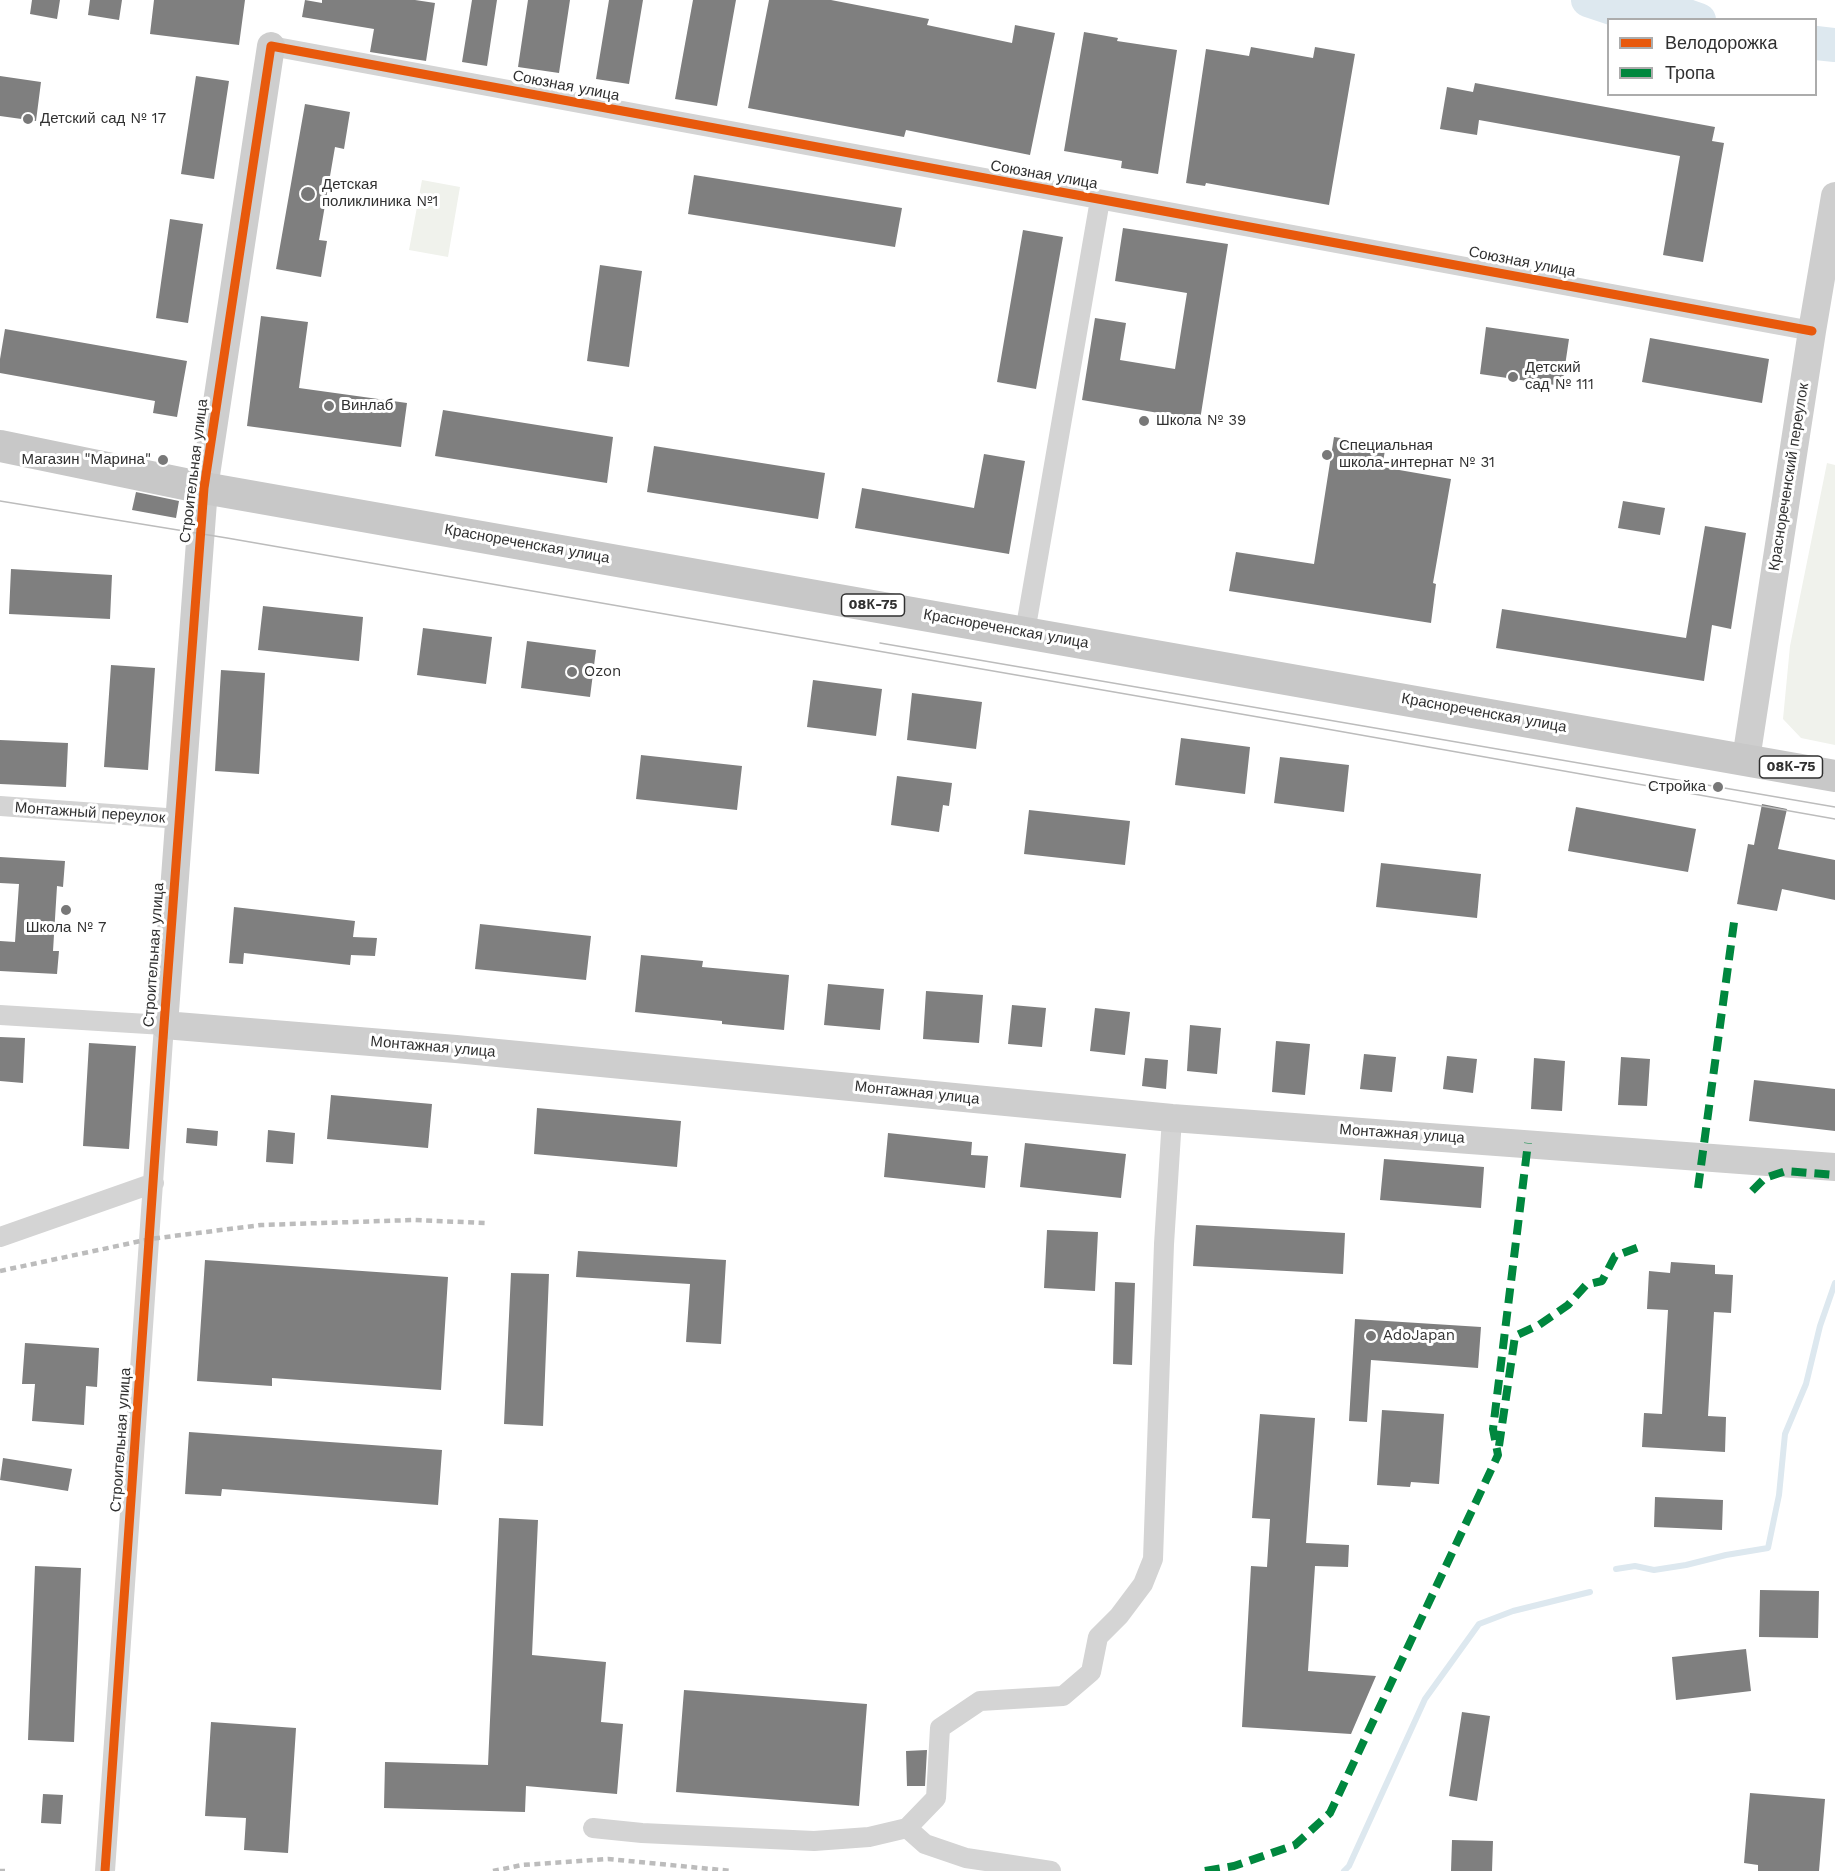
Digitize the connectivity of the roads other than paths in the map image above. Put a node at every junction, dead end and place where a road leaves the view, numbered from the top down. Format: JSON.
{"nodes":[{"id":1,"x":271,"y":46,"type":"joint"},
{"id":2,"x":1835,"y":196,"type":"edge"},
{"id":3,"x":1100,"y":200,"type":"junction"},
{"id":4,"x":1812,"y":331,"type":"junction"},
{"id":5,"x":0,"y":446,"type":"edge"},
{"id":6,"x":204,"y":488,"type":"junction"},
{"id":7,"x":1025,"y":632,"type":"junction"},
{"id":8,"x":1746,"y":759,"type":"junction"},
{"id":9,"x":1835,"y":776,"type":"edge"},
{"id":10,"x":0,"y":806,"type":"edge"},
{"id":11,"x":180,"y":819,"type":"junction"},
{"id":12,"x":0,"y":1015,"type":"edge"},
{"id":13,"x":164,"y":1025,"type":"junction"},
{"id":14,"x":1172,"y":1118,"type":"junction"},
{"id":15,"x":1835,"y":1167,"type":"edge"},
{"id":16,"x":154,"y":1183,"type":"junction"},
{"id":17,"x":0,"y":1237,"type":"edge"},
{"id":18,"x":593,"y":1828,"type":"dead end"},
{"id":19,"x":907,"y":1828,"type":"junction"},
{"id":20,"x":105,"y":1871,"type":"edge"},
{"id":21,"x":1051,"y":1871,"type":"edge"}],
"edges":[{"from":1,"to":3,"type":"street","name":"Союзная улица"},
{"from":1,"to":6,"type":"street","name":"Строительная улица"},
{"from":2,"to":4,"type":"street","name":"Краснореченский переулок"},
{"from":3,"to":4,"type":"street","name":"Союзная улица"},
{"from":3,"to":7,"type":"street"},
{"from":4,"to":8,"type":"street","name":"Краснореченский переулок"},
{"from":5,"to":6,"type":"main road","name":"Краснореченская улица","number":"08К-75"},
{"from":6,"to":7,"type":"main road","name":"Краснореченская улица","number":"08К-75"},
{"from":6,"to":11,"type":"street","name":"Строительная улица"},
{"from":7,"to":8,"type":"main road","name":"Краснореченская улица","number":"08К-75"},
{"from":8,"to":9,"type":"main road","name":"Краснореченская улица","number":"08К-75"},
{"from":10,"to":11,"type":"street","name":"Монтажный переулок"},
{"from":11,"to":13,"type":"street","name":"Строительная улица"},
{"from":12,"to":13,"type":"street","name":"Монтажная улица"},
{"from":13,"to":14,"type":"street","name":"Монтажная улица"},
{"from":13,"to":16,"type":"street","name":"Строительная улица"},
{"from":14,"to":15,"type":"street","name":"Монтажная улица"},
{"from":14,"to":19,"type":"street"},
{"from":16,"to":17,"type":"street"},
{"from":16,"to":20,"type":"street","name":"Строительная улица"},
{"from":18,"to":19,"type":"street"},
{"from":19,"to":21,"type":"street"}]}
